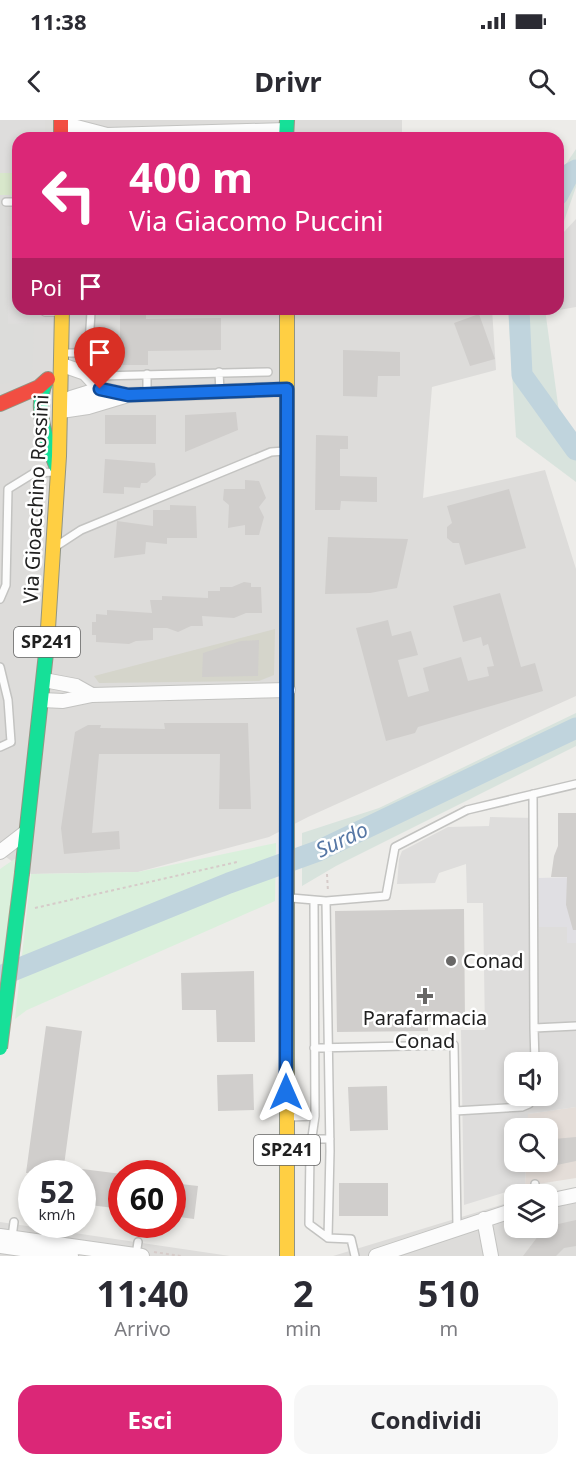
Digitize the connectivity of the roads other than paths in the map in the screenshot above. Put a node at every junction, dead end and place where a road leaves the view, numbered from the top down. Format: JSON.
{"nodes":[{"id":1,"x":61,"y":121,"type":"edge"},
{"id":2,"x":286,"y":129,"type":"edge"},
{"id":3,"x":93,"y":132,"type":"edge"},
{"id":4,"x":226,"y":132,"type":"edge"},
{"id":5,"x":6,"y":202,"type":"dead end"},
{"id":6,"x":12,"y":202,"type":"edge"},
{"id":7,"x":62,"y":315,"type":"edge"},
{"id":8,"x":91,"y":315,"type":"edge"},
{"id":9,"x":287,"y":315,"type":"edge"},
{"id":10,"x":91,"y":353,"type":"junction"},
{"id":11,"x":62,"y":359,"type":"junction"},
{"id":12,"x":219,"y":372,"type":"junction"},
{"id":13,"x":268,"y":372,"type":"dead end"},
{"id":14,"x":147,"y":374,"type":"junction"},
{"id":15,"x":46,"y":381,"type":"junction"},
{"id":16,"x":100,"y":389,"type":"junction"},
{"id":17,"x":287,"y":389,"type":"junction"},
{"id":18,"x":220,"y":392,"type":"junction"},
{"id":19,"x":147,"y":394,"type":"junction"},
{"id":20,"x":128,"y":395,"type":"junction"},
{"id":21,"x":0,"y":404,"type":"edge"},
{"id":22,"x":61,"y":411,"type":"junction"},
{"id":23,"x":42,"y":413,"type":"junction"},
{"id":24,"x":288,"y":451,"type":"junction"},
{"id":25,"x":58,"y":472,"type":"junction"},
{"id":26,"x":8,"y":489,"type":"junction"},
{"id":27,"x":0,"y":493,"type":"edge"},
{"id":28,"x":53,"y":548,"type":"junction"},
{"id":29,"x":0,"y":599,"type":"edge"},
{"id":30,"x":0,"y":667,"type":"edge"},
{"id":31,"x":44,"y":680,"type":"junction"},
{"id":32,"x":288,"y":690,"type":"junction"},
{"id":33,"x":92,"y":695,"type":"junction"},
{"id":34,"x":42,"y":700,"type":"junction"},
{"id":35,"x":0,"y":747,"type":"edge"},
{"id":36,"x":576,"y":784,"type":"edge"},
{"id":37,"x":533,"y":794,"type":"junction"},
{"id":38,"x":26,"y":832,"type":"junction"},
{"id":39,"x":0,"y":852,"type":"edge"},
{"id":40,"x":288,"y":897,"type":"junction"},
{"id":41,"x":314,"y":901,"type":"junction"},
{"id":42,"x":327,"y":901,"type":"junction"},
{"id":43,"x":576,"y":1026,"type":"edge"},
{"id":44,"x":534,"y":1028,"type":"junction"},
{"id":45,"x":0,"y":1047,"type":"edge"},
{"id":46,"x":314,"y":1048,"type":"junction"},
{"id":47,"x":328,"y":1048,"type":"junction"},
{"id":48,"x":535,"y":1052,"type":"edge"},
{"id":49,"x":524,"y":1106,"type":"edge"},
{"id":50,"x":455,"y":1111,"type":"junction"},
{"id":51,"x":315,"y":1116,"type":"junction"},
{"id":52,"x":286,"y":1117,"type":"junction"},
{"id":53,"x":312,"y":1139,"type":"junction"},
{"id":54,"x":330,"y":1139,"type":"junction"},
{"id":55,"x":576,"y":1195,"type":"edge"},
{"id":56,"x":558,"y":1199,"type":"edge"},
{"id":57,"x":504,"y":1213,"type":"edge"},
{"id":58,"x":484,"y":1219,"type":"junction"},
{"id":59,"x":14,"y":1222,"type":"dead end"},
{"id":60,"x":457,"y":1227,"type":"junction"},
{"id":61,"x":6,"y":1237,"type":"edge"},
{"id":62,"x":328,"y":1238,"type":"junction"},
{"id":63,"x":0,"y":1246,"type":"edge"},
{"id":64,"x":139,"y":1251,"type":"edge"},
{"id":65,"x":71,"y":1256,"type":"edge"},
{"id":66,"x":287,"y":1256,"type":"edge"},
{"id":67,"x":355,"y":1256,"type":"edge"},
{"id":68,"x":376,"y":1256,"type":"edge"},
{"id":69,"x":491,"y":1256,"type":"edge"}],
"edges":[{"from":1,"to":3,"type":"street"},
{"from":2,"to":4,"type":"street"},
{"from":5,"to":6,"type":"lane"},
{"from":7,"to":11,"type":"main road","name":"Via Gioacchino Rossini","number":"SP241"},
{"from":8,"to":10,"type":"lane"},
{"from":9,"to":17,"type":"main road","number":"SP241"},
{"from":10,"to":11,"type":"lane"},
{"from":10,"to":14,"type":"lane"},
{"from":11,"to":15,"type":"main road"},
{"from":11,"to":16,"type":"street"},
{"from":11,"to":22,"type":"main road","name":"Via Gioacchino Rossini","number":"SP241"},
{"from":12,"to":13,"type":"lane"},
{"from":12,"to":14,"type":"lane"},
{"from":12,"to":18,"type":"lane"},
{"from":14,"to":19,"type":"lane"},
{"from":15,"to":21,"type":"main road"},
{"from":15,"to":23,"type":"main road"},
{"from":16,"to":20,"type":"street"},
{"from":16,"to":22,"type":"street"},
{"from":17,"to":18,"type":"street"},
{"from":17,"to":24,"type":"main road","number":"SP241"},
{"from":18,"to":19,"type":"street"},
{"from":19,"to":20,"type":"street"},
{"from":20,"to":22,"type":"street"},
{"from":21,"to":23,"type":"main road"},
{"from":22,"to":23,"type":"main road"},
{"from":22,"to":25,"type":"main road","name":"Via Gioacchino Rossini","number":"SP241"},
{"from":23,"to":25,"type":"main road"},
{"from":24,"to":28,"type":"lane"},
{"from":24,"to":32,"type":"main road","number":"SP241"},
{"from":25,"to":26,"type":"lane"},
{"from":25,"to":28,"type":"main road","name":"Via Gioacchino Rossini","number":"SP241"},
{"from":26,"to":27,"type":"lane"},
{"from":26,"to":29,"type":"lane"},
{"from":28,"to":31,"type":"main road","name":"Via Gioacchino Rossini","number":"SP241"},
{"from":30,"to":35,"type":"lane"},
{"from":31,"to":33,"type":"street"},
{"from":31,"to":34,"type":"main road","name":"Via Gioacchino Rossini","number":"SP241"},
{"from":32,"to":33,"type":"street"},
{"from":32,"to":40,"type":"main road","number":"SP241"},
{"from":33,"to":34,"type":"street"},
{"from":34,"to":38,"type":"main road","name":"Via Gioacchino Rossini","number":"SP241"},
{"from":36,"to":37,"type":"lane"},
{"from":37,"to":42,"type":"lane"},
{"from":37,"to":44,"type":"lane"},
{"from":38,"to":39,"type":"street"},
{"from":38,"to":45,"type":"main road","name":"Via Gioacchino Rossini","number":"SP241","bridge":true},
{"from":40,"to":41,"type":"lane"},
{"from":40,"to":52,"type":"main road","number":"SP241"},
{"from":41,"to":42,"type":"lane"},
{"from":41,"to":46,"type":"lane"},
{"from":42,"to":47,"type":"lane"},
{"from":43,"to":44,"type":"lane"},
{"from":44,"to":48,"type":"lane"},
{"from":46,"to":47,"type":"lane"},
{"from":46,"to":51,"type":"lane"},
{"from":47,"to":50,"type":"lane"},
{"from":47,"to":54,"type":"lane"},
{"from":49,"to":50,"type":"lane"},
{"from":50,"to":60,"type":"lane"},
{"from":51,"to":52,"type":"lane"},
{"from":51,"to":53,"type":"lane"},
{"from":52,"to":66,"type":"main road","number":"SP241"},
{"from":53,"to":54,"type":"lane"},
{"from":53,"to":62,"type":"lane"},
{"from":54,"to":62,"type":"lane"},
{"from":55,"to":56,"type":"street"},
{"from":57,"to":58,"type":"street"},
{"from":58,"to":60,"type":"street"},
{"from":58,"to":69,"type":"street"},
{"from":59,"to":61,"type":"lane"},
{"from":60,"to":68,"type":"street"},
{"from":61,"to":64,"type":"street"},
{"from":62,"to":67,"type":"lane"},
{"from":63,"to":65,"type":"street"}]}
